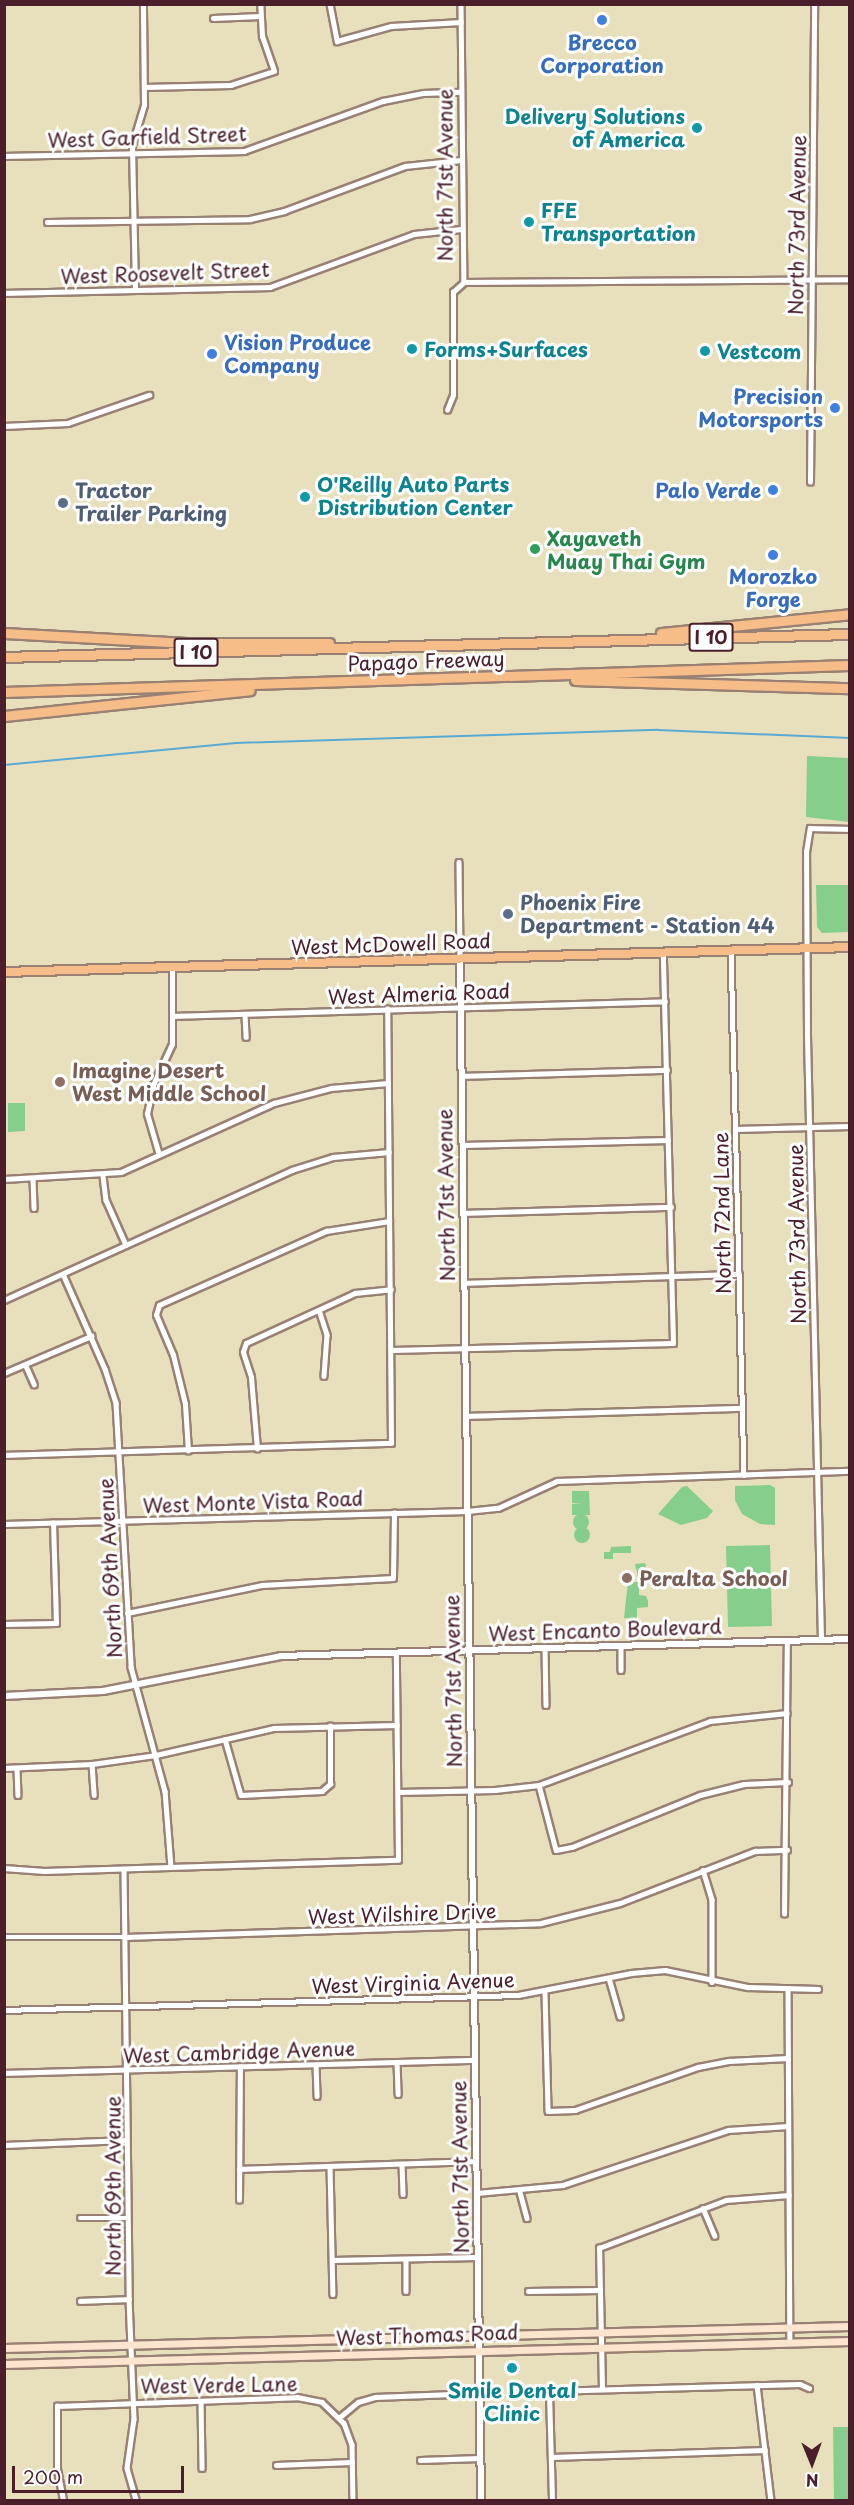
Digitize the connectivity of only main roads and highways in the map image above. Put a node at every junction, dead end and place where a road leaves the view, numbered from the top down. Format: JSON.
{"nodes":[{"id":1,"x":849,"y":614,"type":"edge"},
{"id":2,"x":4,"y":633,"type":"edge"},
{"id":3,"x":849,"y":634,"type":"edge"},
{"id":4,"x":572,"y":641,"type":"junction"},
{"id":5,"x":388,"y":647,"type":"junction"},
{"id":6,"x":4,"y":657,"type":"edge"},
{"id":7,"x":849,"y":665,"type":"edge"},
{"id":8,"x":498,"y":676,"type":"junction"},
{"id":9,"x":310,"y":683,"type":"junction"},
{"id":10,"x":849,"y":688,"type":"edge"},
{"id":11,"x":4,"y":692,"type":"edge"},
{"id":12,"x":4,"y":716,"type":"edge"},
{"id":13,"x":849,"y":947,"type":"edge"},
{"id":14,"x":4,"y":972,"type":"edge"},
{"id":15,"x":849,"y":2326,"type":"edge"},
{"id":16,"x":287,"y":2341,"type":"junction"},
{"id":17,"x":849,"y":2341,"type":"edge"},
{"id":18,"x":174,"y":2344,"type":"junction"},
{"id":19,"x":4,"y":2349,"type":"edge"},
{"id":20,"x":288,"y":2355,"type":"junction"},
{"id":21,"x":174,"y":2359,"type":"junction"},
{"id":22,"x":4,"y":2364,"type":"edge"}],
"edges":[{"from":1,"to":4,"type":"highway"},
{"from":2,"to":5,"type":"highway"},
{"from":3,"to":4,"type":"highway","name":"Papago Freeway","number":"I 10"},
{"from":4,"to":5,"type":"highway","name":"Papago Freeway","number":"I 10"},
{"from":5,"to":6,"type":"highway","name":"Papago Freeway","number":"I 10"},
{"from":7,"to":8,"type":"highway","name":"Papago Freeway","number":"I 10"},
{"from":8,"to":9,"type":"highway","name":"Papago Freeway","number":"I 10"},
{"from":8,"to":10,"type":"highway"},
{"from":9,"to":11,"type":"highway","name":"Papago Freeway","number":"I 10"},
{"from":9,"to":12,"type":"highway"},
{"from":13,"to":14,"type":"main road","name":"West McDowell Road"},
{"from":15,"to":16,"type":"main road","name":"West Thomas Road"},
{"from":16,"to":18,"type":"main road","name":"West Thomas Road"},
{"from":16,"to":20,"type":"main road"},
{"from":17,"to":20,"type":"main road","name":"West Thomas Road"},
{"from":18,"to":19,"type":"main road","name":"West Thomas Road"},
{"from":18,"to":21,"type":"main road"},
{"from":20,"to":21,"type":"main road","name":"West Thomas Road"},
{"from":21,"to":22,"type":"main road","name":"West Thomas Road"}]}
